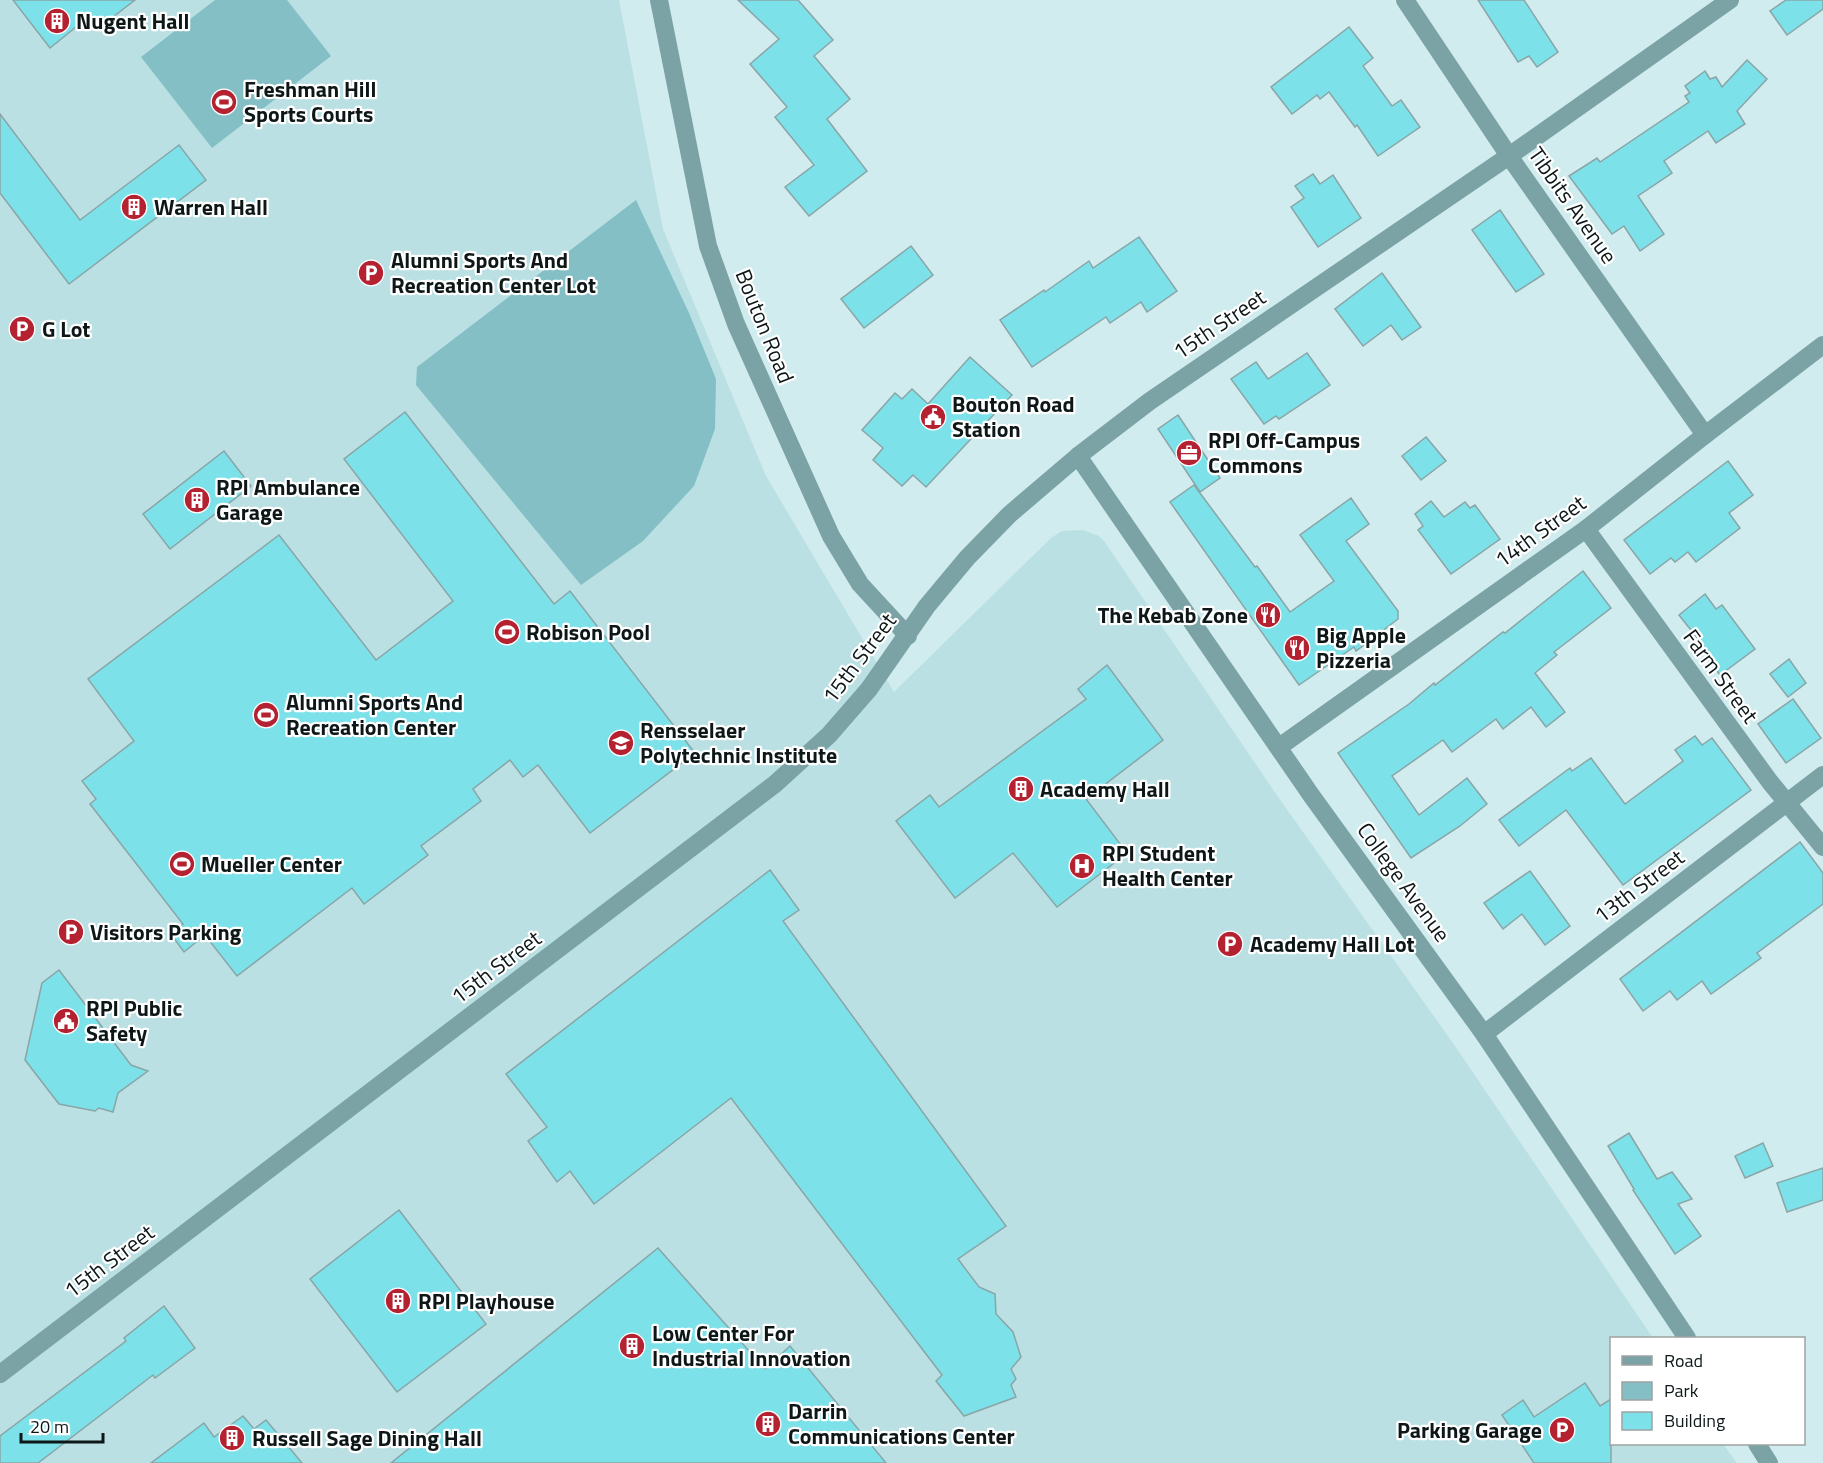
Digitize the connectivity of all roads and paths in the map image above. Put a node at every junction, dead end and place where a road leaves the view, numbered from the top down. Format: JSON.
{"nodes":[{"id":1,"x":659,"y":0,"type":"edge"},
{"id":2,"x":1405,"y":0,"type":"edge"},
{"id":3,"x":1730,"y":0,"type":"edge"},
{"id":4,"x":1509,"y":156,"type":"junction"},
{"id":5,"x":1823,"y":345,"type":"edge"},
{"id":6,"x":1705,"y":435,"type":"junction"},
{"id":7,"x":1078,"y":456,"type":"junction"},
{"id":8,"x":1586,"y":529,"type":"junction"},
{"id":9,"x":908,"y":636,"type":"junction"},
{"id":10,"x":1279,"y":747,"type":"junction"},
{"id":11,"x":1823,"y":775,"type":"edge"},
{"id":12,"x":1786,"y":803,"type":"junction"},
{"id":13,"x":1823,"y":847,"type":"edge"},
{"id":14,"x":1484,"y":1034,"type":"junction"},
{"id":15,"x":1686,"y":1337,"type":"edge"},
{"id":16,"x":0,"y":1374,"type":"edge"},
{"id":17,"x":1757,"y":1445,"type":"edge"},
{"id":18,"x":1769,"y":1463,"type":"edge"}],
"edges":[{"from":1,"to":9,"type":"street","name":"Bouton Road"},
{"from":2,"to":4,"type":"street","name":"Tibbits Avenue"},
{"from":3,"to":4,"type":"street","name":"15th Street"},
{"from":4,"to":6,"type":"street","name":"Tibbits Avenue"},
{"from":4,"to":7,"type":"street","name":"15th Street"},
{"from":5,"to":6,"type":"street","name":"14th Street"},
{"from":6,"to":8,"type":"street","name":"14th Street"},
{"from":7,"to":9,"type":"street","name":"15th Street"},
{"from":7,"to":10,"type":"street","name":"College Avenue"},
{"from":8,"to":10,"type":"street","name":"14th Street"},
{"from":8,"to":12,"type":"street","name":"Farm Street"},
{"from":9,"to":16,"type":"street","name":"15th Street"},
{"from":10,"to":14,"type":"street","name":"College Avenue"},
{"from":11,"to":12,"type":"street","name":"13th Street"},
{"from":12,"to":13,"type":"street","name":"Farm Street"},
{"from":12,"to":14,"type":"street","name":"13th Street"},
{"from":14,"to":15,"type":"street","name":"College Avenue"},
{"from":17,"to":18,"type":"street"}]}
